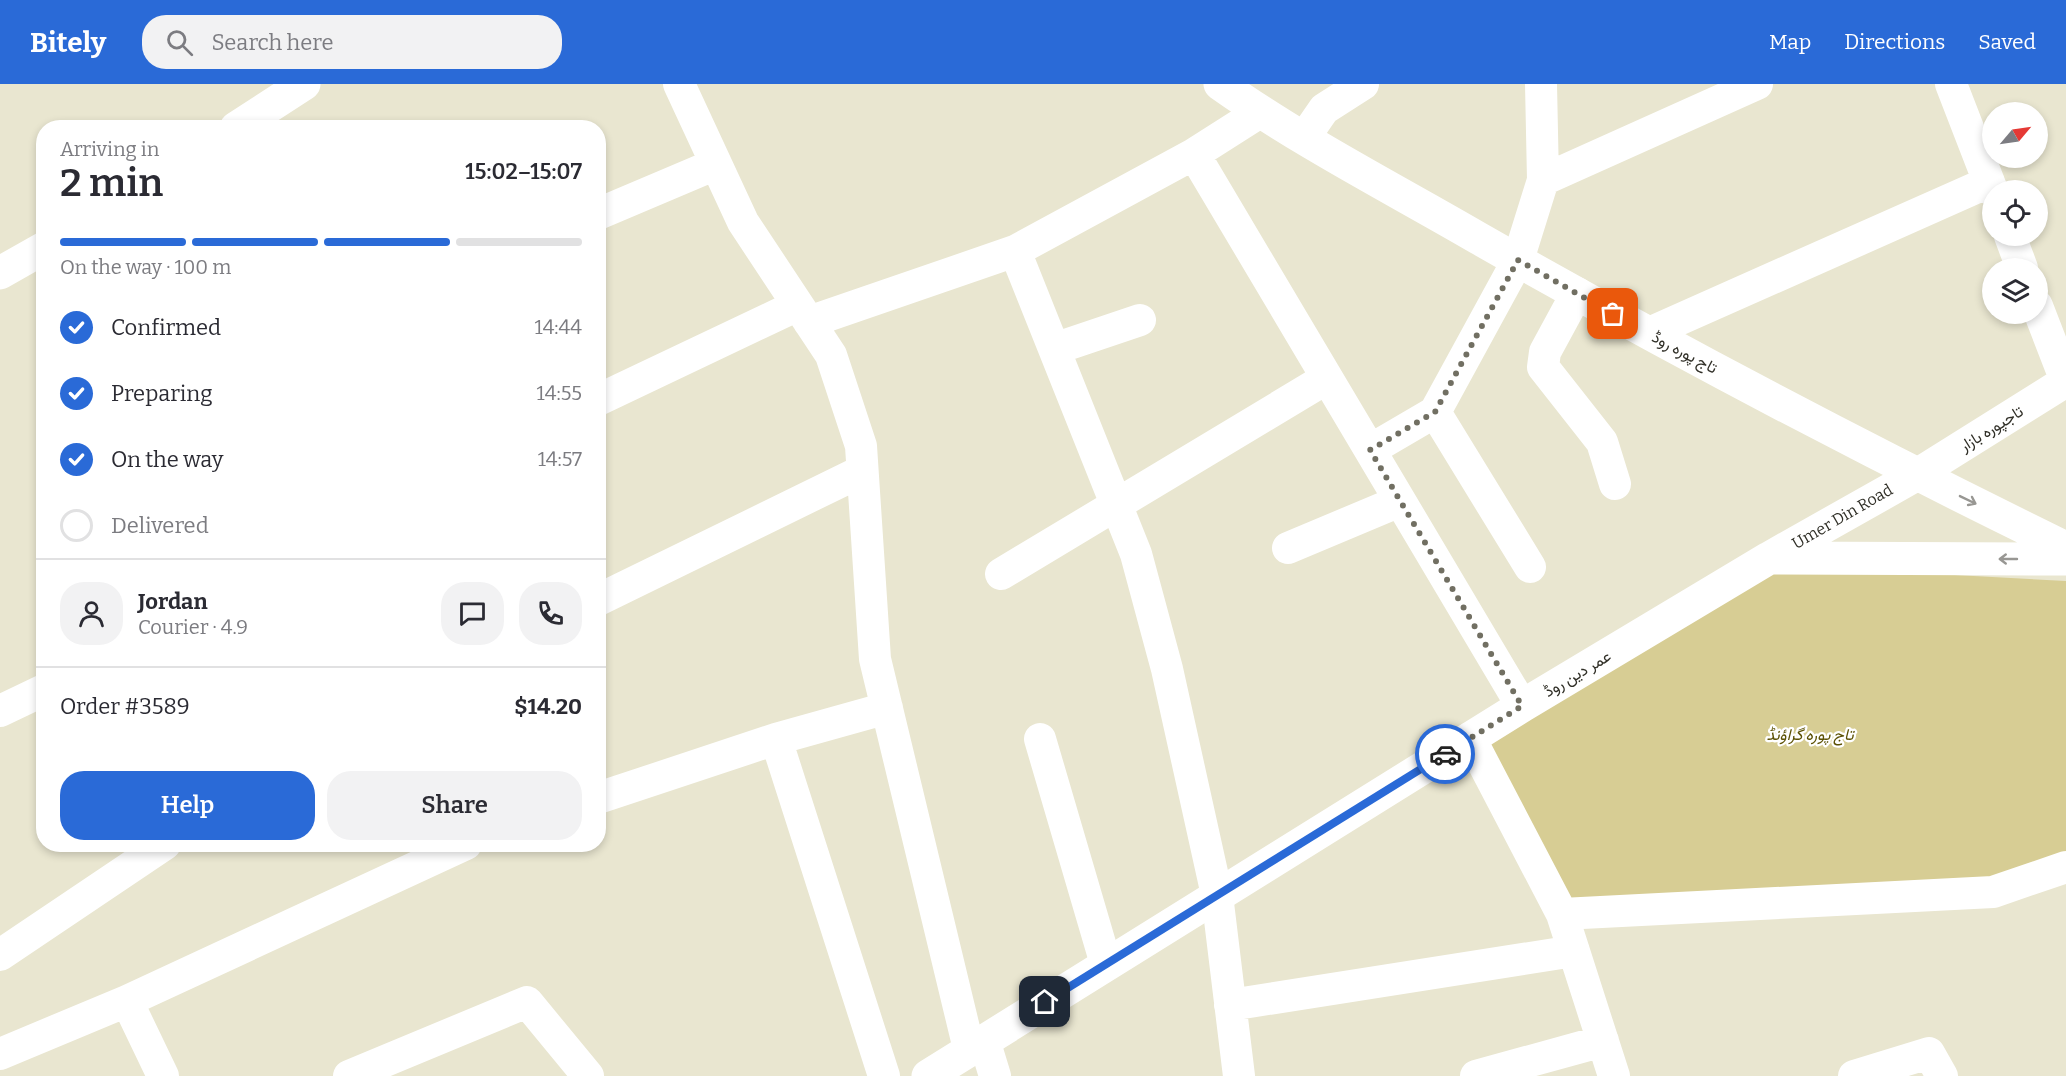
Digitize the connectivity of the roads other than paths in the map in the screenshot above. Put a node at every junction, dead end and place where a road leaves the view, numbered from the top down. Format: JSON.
{"nodes":[{"id":1,"x":304,"y":84,"type":"edge"},
{"id":2,"x":679,"y":84,"type":"edge"},
{"id":3,"x":1220,"y":84,"type":"edge"},
{"id":4,"x":1363,"y":84,"type":"edge"},
{"id":5,"x":1541,"y":84,"type":"edge"},
{"id":6,"x":1757,"y":84,"type":"edge"},
{"id":7,"x":1951,"y":84,"type":"edge"},
{"id":8,"x":1260,"y":112,"type":"junction"},
{"id":9,"x":248,"y":120,"type":"edge"},
{"id":10,"x":1304,"y":138,"type":"junction"},
{"id":11,"x":1194,"y":154,"type":"junction"},
{"id":12,"x":716,"y":164,"type":"junction"},
{"id":13,"x":1542,"y":180,"type":"junction"},
{"id":14,"x":1988,"y":180,"type":"edge"},
{"id":15,"x":1982,"y":189,"type":"edge"},
{"id":16,"x":606,"y":211,"type":"edge"},
{"id":17,"x":1015,"y":251,"type":"junction"},
{"id":18,"x":36,"y":253,"type":"edge"},
{"id":19,"x":1518,"y":260,"type":"junction"},
{"id":20,"x":0,"y":273,"type":"edge"},
{"id":21,"x":1577,"y":293,"type":"junction"},
{"id":22,"x":803,"y":314,"type":"junction"},
{"id":23,"x":1140,"y":320,"type":"dead end"},
{"id":24,"x":2044,"y":324,"type":"edge"},
{"id":25,"x":1649,"y":333,"type":"junction"},
{"id":26,"x":1054,"y":349,"type":"junction"},
{"id":27,"x":1327,"y":378,"type":"junction"},
{"id":28,"x":2066,"y":381,"type":"edge"},
{"id":29,"x":606,"y":397,"type":"edge"},
{"id":30,"x":1435,"y":412,"type":"junction"},
{"id":31,"x":1370,"y":450,"type":"junction"},
{"id":32,"x":862,"y":471,"type":"junction"},
{"id":33,"x":1916,"y":475,"type":"junction"},
{"id":34,"x":1615,"y":484,"type":"dead end"},
{"id":35,"x":1400,"y":501,"type":"junction"},
{"id":36,"x":1117,"y":504,"type":"junction"},
{"id":37,"x":1288,"y":548,"type":"dead end"},
{"id":38,"x":2066,"y":548,"type":"edge"},
{"id":39,"x":1769,"y":558,"type":"junction"},
{"id":40,"x":2066,"y":559,"type":"edge"},
{"id":41,"x":1530,"y":567,"type":"dead end"},
{"id":42,"x":1001,"y":574,"type":"dead end"},
{"id":43,"x":606,"y":596,"type":"edge"},
{"id":44,"x":36,"y":694,"type":"edge"},
{"id":45,"x":1522,"y":706,"type":"junction"},
{"id":46,"x":887,"y":708,"type":"junction"},
{"id":47,"x":0,"y":711,"type":"edge"},
{"id":48,"x":1470,"y":738,"type":"junction"},
{"id":49,"x":776,"y":739,"type":"junction"},
{"id":50,"x":1040,"y":739,"type":"dead end"},
{"id":51,"x":606,"y":795,"type":"edge"},
{"id":52,"x":153,"y":852,"type":"edge"},
{"id":53,"x":449,"y":852,"type":"edge"},
{"id":54,"x":2066,"y":867,"type":"edge"},
{"id":55,"x":1217,"y":895,"type":"junction"},
{"id":56,"x":1562,"y":914,"type":"junction"},
{"id":57,"x":1574,"y":951,"type":"junction"},
{"id":58,"x":0,"y":955,"type":"edge"},
{"id":59,"x":1106,"y":964,"type":"junction"},
{"id":60,"x":127,"y":1001,"type":"junction"},
{"id":61,"x":1230,"y":1005,"type":"junction"},
{"id":62,"x":1603,"y":1041,"type":"junction"},
{"id":63,"x":976,"y":1045,"type":"junction"},
{"id":64,"x":0,"y":1054,"type":"edge"},
{"id":65,"x":163,"y":1076,"type":"edge"},
{"id":66,"x":349,"y":1076,"type":"edge"},
{"id":67,"x":588,"y":1076,"type":"edge"},
{"id":68,"x":885,"y":1076,"type":"edge"},
{"id":69,"x":928,"y":1076,"type":"edge"},
{"id":70,"x":995,"y":1076,"type":"edge"},
{"id":71,"x":1239,"y":1076,"type":"edge"},
{"id":72,"x":1476,"y":1076,"type":"edge"},
{"id":73,"x":1614,"y":1076,"type":"edge"},
{"id":74,"x":1854,"y":1076,"type":"edge"},
{"id":75,"x":1942,"y":1076,"type":"edge"}],
"edges":[{"from":1,"to":9,"type":"main road"},
{"from":2,"to":12,"type":"street"},
{"from":3,"to":8,"type":"main road","name":"تاج پورہ روڈ"},
{"from":4,"to":10,"type":"street"},
{"from":5,"to":13,"type":"street"},
{"from":6,"to":13,"type":"street"},
{"from":7,"to":14,"type":"street"},
{"from":8,"to":10,"type":"main road","name":"تاج پورہ روڈ"},
{"from":8,"to":11,"type":"street"},
{"from":10,"to":19,"type":"main road","name":"تاج پورہ روڈ"},
{"from":11,"to":17,"type":"street"},
{"from":11,"to":27,"type":"street"},
{"from":12,"to":16,"type":"street"},
{"from":12,"to":22,"type":"street"},
{"from":13,"to":19,"type":"street"},
{"from":15,"to":25,"type":"street"},
{"from":17,"to":22,"type":"street"},
{"from":17,"to":26,"type":"street"},
{"from":18,"to":20,"type":"main road"},
{"from":19,"to":21,"type":"main road","name":"تاج پورہ روڈ"},
{"from":19,"to":30,"type":"street"},
{"from":21,"to":25,"type":"main road","name":"تاج پورہ روڈ"},
{"from":21,"to":34,"type":"street"},
{"from":22,"to":29,"type":"street"},
{"from":22,"to":32,"type":"street"},
{"from":23,"to":26,"type":"street"},
{"from":24,"to":28,"type":"street"},
{"from":25,"to":33,"type":"main road","name":"تاج پورہ روڈ"},
{"from":26,"to":36,"type":"street"},
{"from":27,"to":31,"type":"street"},
{"from":27,"to":36,"type":"street"},
{"from":28,"to":33,"type":"street","name":"تاجپورہ بازار"},
{"from":30,"to":31,"type":"street"},
{"from":30,"to":41,"type":"street"},
{"from":31,"to":35,"type":"street"},
{"from":32,"to":43,"type":"street"},
{"from":32,"to":46,"type":"street"},
{"from":33,"to":38,"type":"main road","name":"تاج پورہ روڈ","one_way":true},
{"from":33,"to":39,"type":"main road","name":"Umer Din Road"},
{"from":35,"to":37,"type":"street"},
{"from":35,"to":45,"type":"street"},
{"from":36,"to":42,"type":"street"},
{"from":36,"to":55,"type":"street"},
{"from":40,"to":39,"type":"main road","one_way":true},
{"from":39,"to":45,"type":"main road","name":"عمر دین روڈ"},
{"from":44,"to":47,"type":"street"},
{"from":45,"to":48,"type":"main road","name":"عمر دین روڈ"},
{"from":46,"to":49,"type":"street"},
{"from":46,"to":63,"type":"street"},
{"from":48,"to":55,"type":"main road","name":"عمر دین روڈ"},
{"from":48,"to":56,"type":"street"},
{"from":49,"to":51,"type":"street"},
{"from":49,"to":68,"type":"street"},
{"from":50,"to":59,"type":"street"},
{"from":52,"to":58,"type":"street"},
{"from":53,"to":60,"type":"street"},
{"from":54,"to":56,"type":"street"},
{"from":55,"to":59,"type":"main road","name":"عمر دین روڈ"},
{"from":55,"to":61,"type":"street"},
{"from":56,"to":57,"type":"street"},
{"from":57,"to":61,"type":"street"},
{"from":57,"to":62,"type":"street"},
{"from":59,"to":63,"type":"main road","name":"عمر دین روڈ"},
{"from":60,"to":64,"type":"street"},
{"from":60,"to":65,"type":"street"},
{"from":61,"to":71,"type":"street"},
{"from":62,"to":72,"type":"street"},
{"from":62,"to":73,"type":"street"},
{"from":63,"to":69,"type":"main road","name":"عمر دین روڈ"},
{"from":63,"to":70,"type":"street"},
{"from":66,"to":67,"type":"street"},
{"from":74,"to":75,"type":"street"}]}
